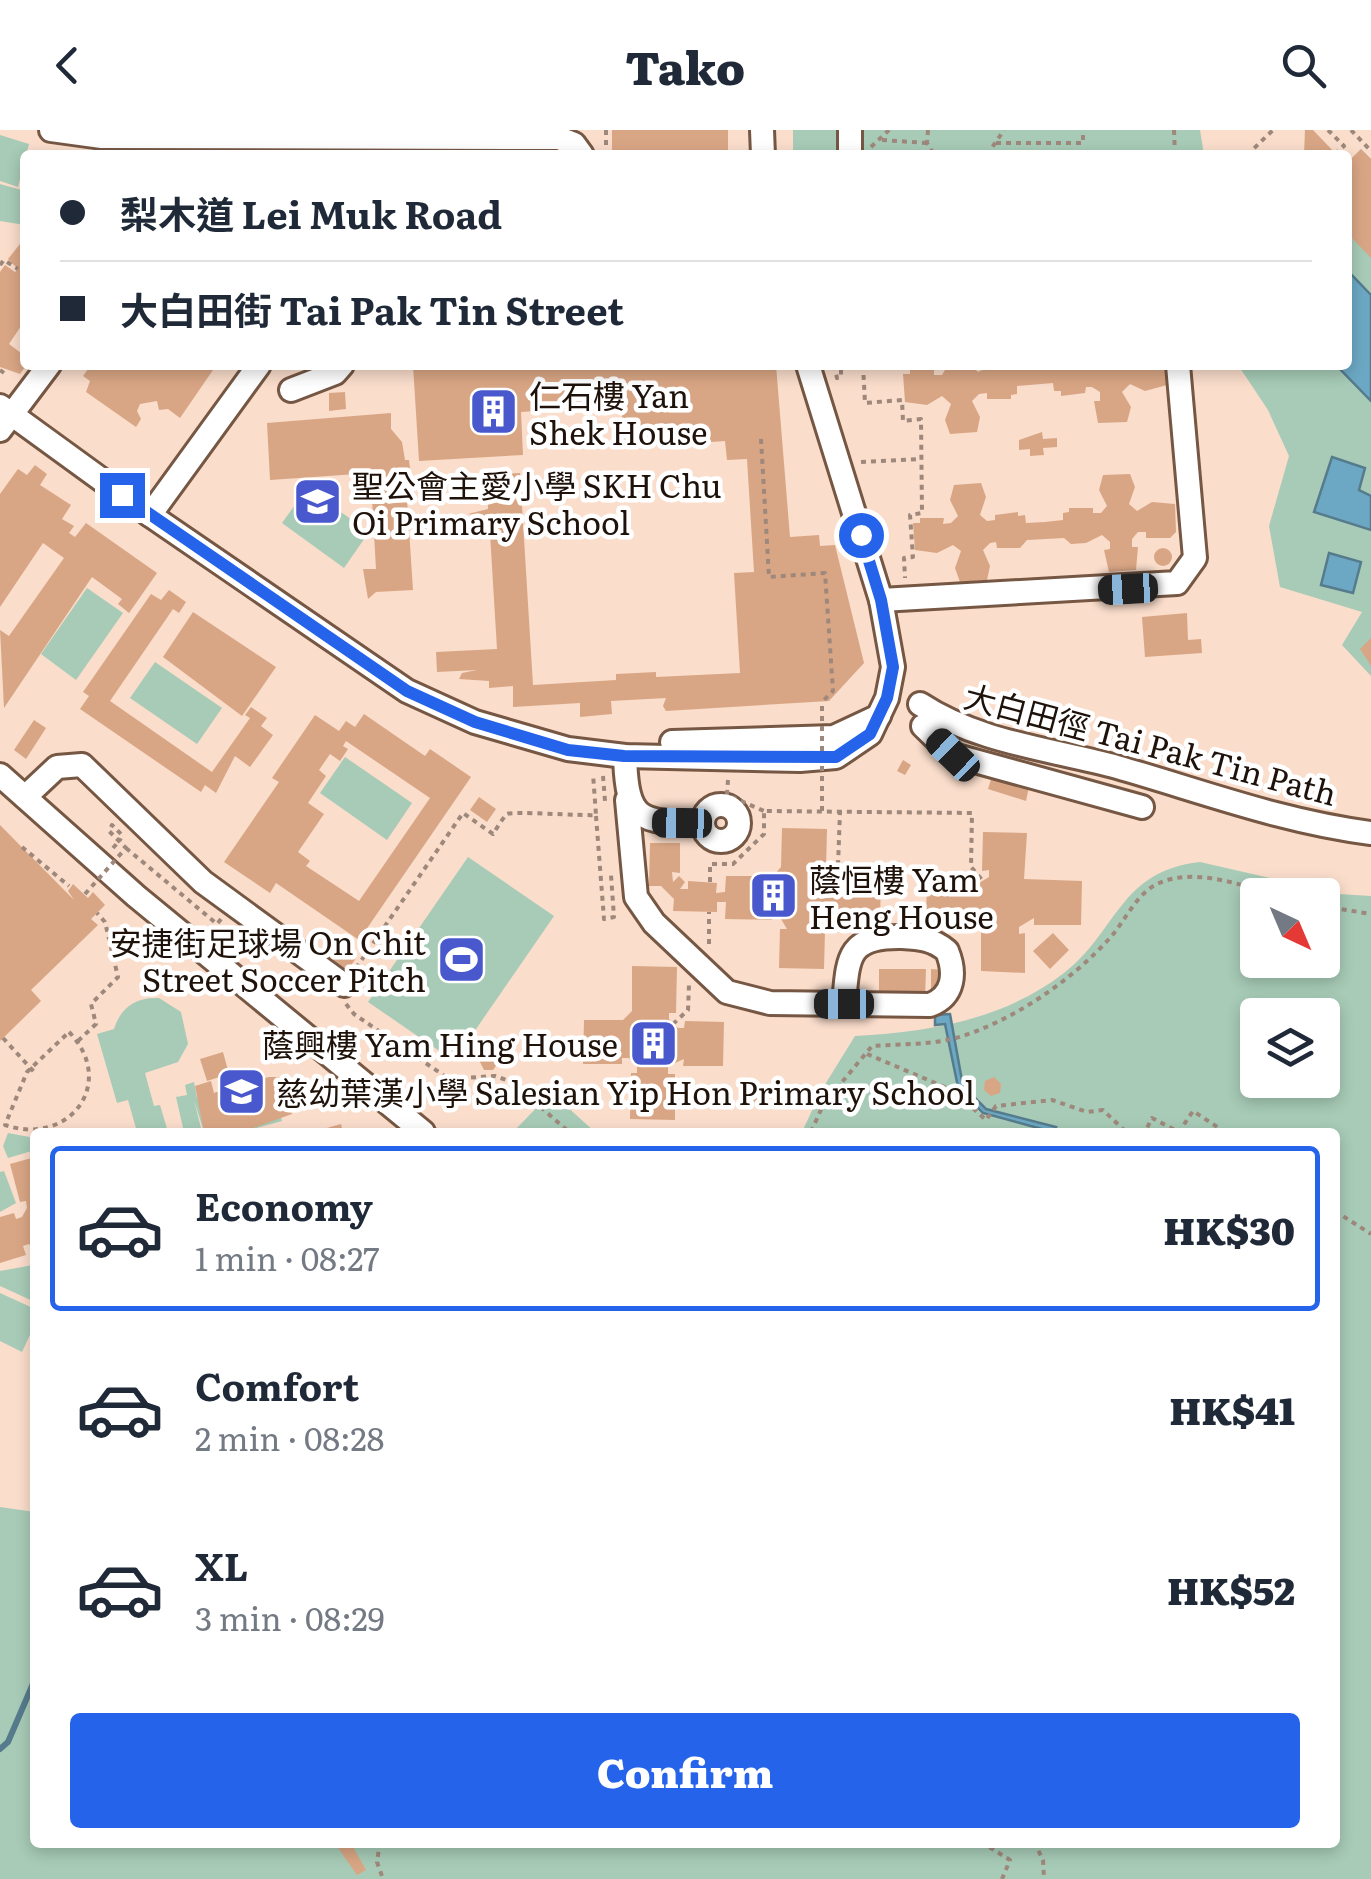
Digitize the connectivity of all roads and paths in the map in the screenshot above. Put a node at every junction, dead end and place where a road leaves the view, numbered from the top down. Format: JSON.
{"nodes":[{"id":1,"x":51,"y":130,"type":"edge"},
{"id":2,"x":606,"y":130,"type":"edge"},
{"id":3,"x":928,"y":130,"type":"edge"},
{"id":4,"x":1004,"y":130,"type":"edge"},
{"id":5,"x":1083,"y":130,"type":"edge"},
{"id":6,"x":1272,"y":130,"type":"edge"},
{"id":7,"x":1328,"y":130,"type":"edge"},
{"id":8,"x":1350,"y":130,"type":"edge"},
{"id":9,"x":882,"y":140,"type":"dead end"},
{"id":10,"x":927,"y":143,"type":"junction"},
{"id":11,"x":996,"y":143,"type":"junction"},
{"id":12,"x":1058,"y":143,"type":"junction"},
{"id":13,"x":606,"y":145,"type":"dead end"},
{"id":14,"x":297,"y":148,"type":"edge"},
{"id":15,"x":578,"y":150,"type":"edge"},
{"id":16,"x":931,"y":150,"type":"edge"},
{"id":17,"x":991,"y":150,"type":"edge"},
{"id":18,"x":1058,"y":150,"type":"edge"},
{"id":19,"x":1252,"y":150,"type":"edge"},
{"id":20,"x":1340,"y":150,"type":"edge"},
{"id":21,"x":1371,"y":151,"type":"edge"},
{"id":22,"x":0,"y":266,"type":"edge"},
{"id":23,"x":18,"y":269,"type":"dead end"},
{"id":24,"x":45,"y":370,"type":"edge"},
{"id":25,"x":255,"y":370,"type":"edge"},
{"id":26,"x":338,"y":370,"type":"edge"},
{"id":27,"x":810,"y":370,"type":"edge"},
{"id":28,"x":863,"y":370,"type":"edge"},
{"id":29,"x":1178,"y":370,"type":"edge"},
{"id":30,"x":291,"y":390,"type":"dead end"},
{"id":31,"x":4,"y":417,"type":"edge"},
{"id":32,"x":852,"y":423,"type":"dead end"},
{"id":33,"x":828,"y":429,"type":"junction"},
{"id":34,"x":761,"y":439,"type":"dead end"},
{"id":35,"x":921,"y":459,"type":"junction"},
{"id":36,"x":860,"y":462,"type":"dead end"},
{"id":37,"x":150,"y":516,"type":"junction"},
{"id":38,"x":885,"y":591,"type":"junction"},
{"id":39,"x":893,"y":667,"type":"junction"},
{"id":40,"x":921,"y":715,"type":"junction"},
{"id":41,"x":879,"y":716,"type":"junction"},
{"id":42,"x":538,"y":738,"type":"junction"},
{"id":43,"x":624,"y":756,"type":"junction"},
{"id":44,"x":602,"y":766,"type":"dead end"},
{"id":45,"x":593,"y":772,"type":"dead end"},
{"id":46,"x":0,"y":775,"type":"edge"},
{"id":47,"x":728,"y":780,"type":"dead end"},
{"id":48,"x":24,"y":797,"type":"junction"},
{"id":49,"x":616,"y":802,"type":"junction"},
{"id":50,"x":1142,"y":807,"type":"dead end"},
{"id":51,"x":764,"y":811,"type":"junction"},
{"id":52,"x":822,"y":811,"type":"junction"},
{"id":53,"x":840,"y":811,"type":"junction"},
{"id":54,"x":596,"y":815,"type":"junction"},
{"id":55,"x":702,"y":823,"type":"dead end"},
{"id":56,"x":1371,"y":833,"type":"edge"},
{"id":57,"x":22,"y":847,"type":"dead end"},
{"id":58,"x":126,"y":848,"type":"junction"},
{"id":59,"x":110,"y":852,"type":"dead end"},
{"id":60,"x":610,"y":860,"type":"dead end"},
{"id":61,"x":824,"y":879,"type":"dead end"},
{"id":62,"x":710,"y":882,"type":"dead end"},
{"id":63,"x":984,"y":882,"type":"dead end"},
{"id":64,"x":1240,"y":885,"type":"edge"},
{"id":65,"x":69,"y":886,"type":"dead end"},
{"id":66,"x":85,"y":894,"type":"dead end"},
{"id":67,"x":1340,"y":909,"type":"edge"},
{"id":68,"x":97,"y":913,"type":"dead end"},
{"id":69,"x":1371,"y":914,"type":"edge"},
{"id":70,"x":224,"y":916,"type":"dead end"},
{"id":71,"x":344,"y":985,"type":"junction"},
{"id":72,"x":844,"y":1004,"type":"junction"},
{"id":73,"x":2,"y":1038,"type":"dead end"},
{"id":74,"x":78,"y":1041,"type":"junction"},
{"id":75,"x":867,"y":1054,"type":"junction"},
{"id":76,"x":30,"y":1066,"type":"junction"},
{"id":77,"x":36,"y":1074,"type":"dead end"},
{"id":78,"x":59,"y":1125,"type":"junction"},
{"id":79,"x":41,"y":1128,"type":"edge"},
{"id":80,"x":61,"y":1128,"type":"edge"},
{"id":81,"x":418,"y":1128,"type":"edge"},
{"id":82,"x":564,"y":1128,"type":"edge"},
{"id":83,"x":813,"y":1128,"type":"edge"},
{"id":84,"x":1123,"y":1128,"type":"edge"},
{"id":85,"x":1147,"y":1128,"type":"edge"},
{"id":86,"x":1171,"y":1128,"type":"edge"},
{"id":87,"x":1181,"y":1128,"type":"edge"},
{"id":88,"x":1219,"y":1128,"type":"edge"},
{"id":89,"x":30,"y":1130,"type":"edge"},
{"id":90,"x":1340,"y":1214,"type":"edge"},
{"id":91,"x":1371,"y":1234,"type":"edge"},
{"id":92,"x":379,"y":1848,"type":"edge"},
{"id":93,"x":991,"y":1848,"type":"edge"},
{"id":94,"x":1036,"y":1848,"type":"edge"},
{"id":95,"x":383,"y":1879,"type":"edge"},
{"id":96,"x":1002,"y":1879,"type":"edge"},
{"id":97,"x":1044,"y":1879,"type":"edge"}],
"edges":[{"from":1,"to":14,"type":"street"},
{"from":2,"to":13,"type":"path"},
{"from":3,"to":10,"type":"path"},
{"from":4,"to":11,"type":"path"},
{"from":5,"to":12,"type":"path"},
{"from":6,"to":19,"type":"path"},
{"from":7,"to":20,"type":"path"},
{"from":8,"to":21,"type":"path"},
{"from":9,"to":10,"type":"path"},
{"from":10,"to":16,"type":"path"},
{"from":11,"to":12,"type":"path"},
{"from":11,"to":17,"type":"path"},
{"from":12,"to":18,"type":"path"},
{"from":14,"to":15,"type":"street"},
{"from":22,"to":23,"type":"path"},
{"from":24,"to":31,"type":"street"},
{"from":25,"to":37,"type":"street"},
{"from":26,"to":30,"type":"street"},
{"from":27,"to":33,"type":"street"},
{"from":28,"to":35,"type":"path"},
{"from":29,"to":38,"type":"street"},
{"from":31,"to":37,"type":"street"},
{"from":32,"to":33,"type":"street"},
{"from":33,"to":38,"type":"street"},
{"from":34,"to":52,"type":"path","bridge":true},
{"from":35,"to":36,"type":"path"},
{"from":35,"to":38,"type":"path"},
{"from":37,"to":42,"type":"street"},
{"from":38,"to":39,"type":"street"},
{"from":39,"to":40,"type":"street","name":"大白田徑 Tai Pak Tin Path"},
{"from":39,"to":41,"type":"street"},
{"from":40,"to":41,"type":"street","name":"大白田徑 Tai Pak Tin Path"},
{"from":40,"to":50,"type":"street"},
{"from":40,"to":56,"type":"street","name":"大白田徑 Tai Pak Tin Path"},
{"from":41,"to":42,"type":"street"},
{"from":41,"to":43,"type":"street"},
{"from":42,"to":43,"type":"street"},
{"from":43,"to":49,"type":"street"},
{"from":44,"to":49,"type":"path"},
{"from":45,"to":54,"type":"path"},
{"from":46,"to":48,"type":"street"},
{"from":47,"to":51,"type":"path"},
{"from":48,"to":71,"type":"street"},
{"from":48,"to":81,"type":"street"},
{"from":49,"to":55,"type":"street"},
{"from":49,"to":72,"type":"street"},
{"from":51,"to":52,"type":"path"},
{"from":51,"to":62,"type":"path"},
{"from":52,"to":53,"type":"path"},
{"from":53,"to":61,"type":"path"},
{"from":53,"to":63,"type":"path"},
{"from":54,"to":60,"type":"path"},
{"from":54,"to":71,"type":"path"},
{"from":57,"to":65,"type":"path"},
{"from":58,"to":59,"type":"path","bridge":true},
{"from":58,"to":66,"type":"path","bridge":true},
{"from":58,"to":70,"type":"path"},
{"from":64,"to":75,"type":"path"},
{"from":67,"to":69,"type":"path"},
{"from":68,"to":74,"type":"path"},
{"from":71,"to":82,"type":"path"},
{"from":72,"to":72,"type":"street"},
{"from":73,"to":76,"type":"path"},
{"from":74,"to":76,"type":"path"},
{"from":74,"to":78,"type":"path"},
{"from":75,"to":83,"type":"path"},
{"from":75,"to":84,"type":"path"},
{"from":76,"to":77,"type":"path"},
{"from":76,"to":89,"type":"path"},
{"from":78,"to":79,"type":"path"},
{"from":78,"to":80,"type":"path"},
{"from":85,"to":86,"type":"path"},
{"from":87,"to":88,"type":"path"},
{"from":90,"to":91,"type":"path"},
{"from":92,"to":95,"type":"path"},
{"from":93,"to":96,"type":"path"},
{"from":94,"to":97,"type":"path"}]}
